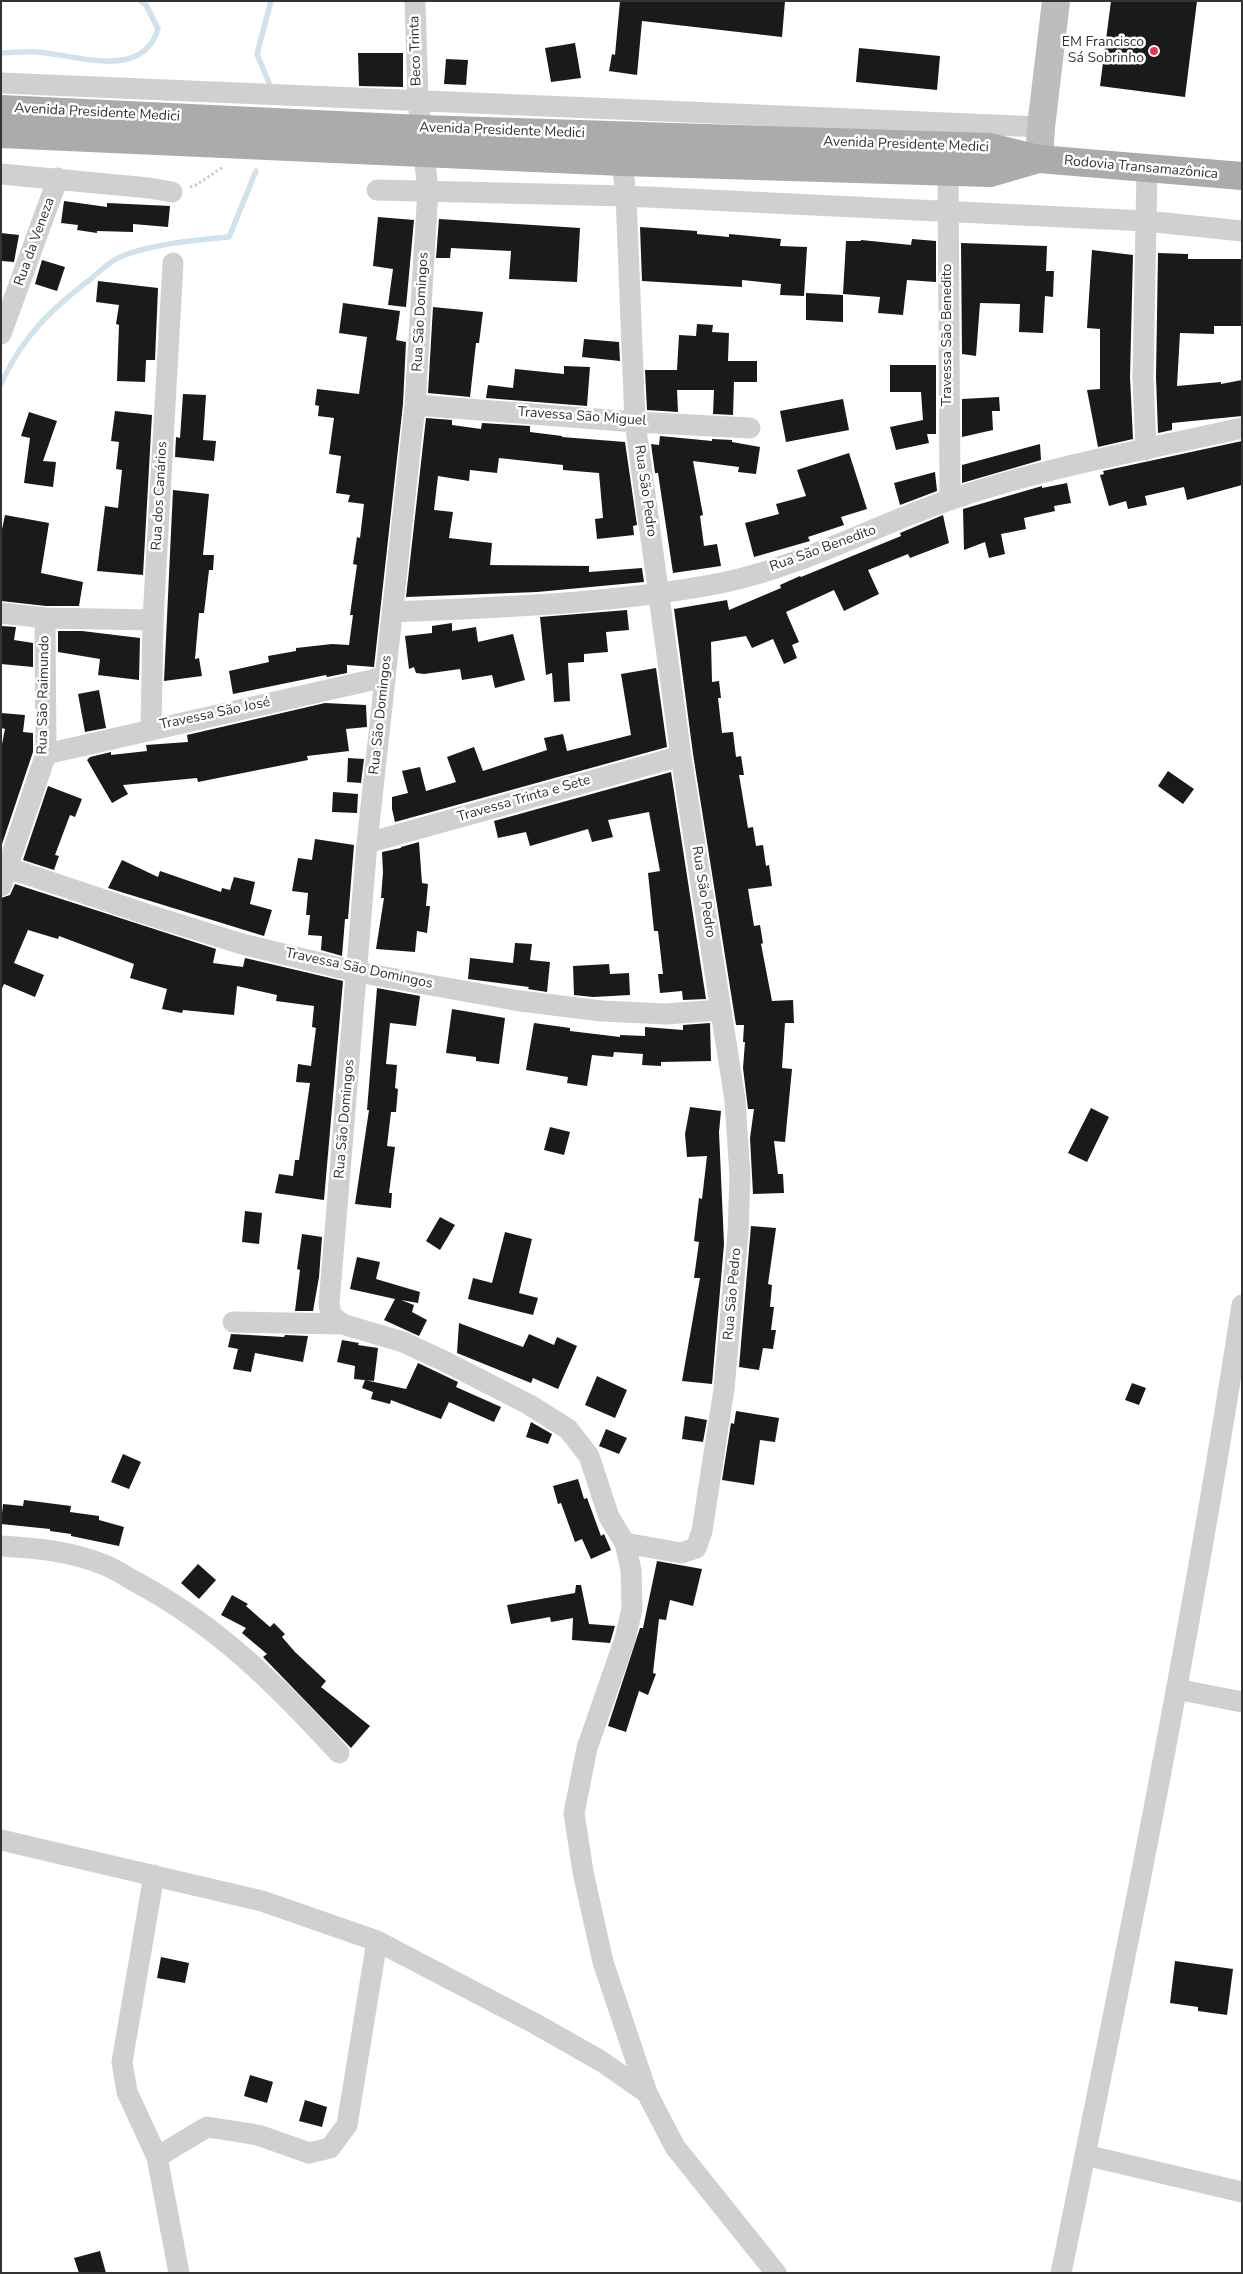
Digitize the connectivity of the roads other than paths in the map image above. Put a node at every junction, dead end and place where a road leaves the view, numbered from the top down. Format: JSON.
{"nodes":[{"id":1,"x":414,"y":1,"type":"edge"},
{"id":2,"x":1056,"y":1,"type":"edge"},
{"id":3,"x":1,"y":83,"type":"edge"},
{"id":4,"x":418,"y":101,"type":"junction"},
{"id":5,"x":1,"y":108,"type":"edge"},
{"id":6,"x":1041,"y":127,"type":"junction"},
{"id":7,"x":1,"y":134,"type":"edge"},
{"id":8,"x":422,"y":141,"type":"junction"},
{"id":9,"x":1039,"y":158,"type":"junction"},
{"id":10,"x":622,"y":162,"type":"junction"},
{"id":11,"x":1147,"y":169,"type":"junction"},
{"id":12,"x":948,"y":170,"type":"junction"},
{"id":13,"x":1,"y":174,"type":"edge"},
{"id":14,"x":1242,"y":176,"type":"edge"},
{"id":15,"x":58,"y":178,"type":"junction"},
{"id":16,"x":377,"y":190,"type":"dead end"},
{"id":17,"x":428,"y":190,"type":"junction"},
{"id":18,"x":172,"y":192,"type":"road end"},
{"id":19,"x":626,"y":196,"type":"junction"},
{"id":20,"x":948,"y":212,"type":"junction"},
{"id":21,"x":1146,"y":221,"type":"junction"},
{"id":22,"x":1242,"y":231,"type":"edge"},
{"id":23,"x":172,"y":263,"type":"dead end"},
{"id":24,"x":1,"y":334,"type":"edge"},
{"id":25,"x":416,"y":405,"type":"junction"},
{"id":26,"x":635,"y":422,"type":"junction"},
{"id":27,"x":750,"y":428,"type":"dead end"},
{"id":28,"x":1242,"y":428,"type":"edge"},
{"id":29,"x":1146,"y":450,"type":"junction"},
{"id":30,"x":950,"y":500,"type":"junction"},
{"id":31,"x":660,"y":593,"type":"junction"},
{"id":32,"x":393,"y":612,"type":"junction"},
{"id":33,"x":1,"y":613,"type":"edge"},
{"id":34,"x":45,"y":618,"type":"junction"},
{"id":35,"x":153,"y":620,"type":"junction"},
{"id":36,"x":385,"y":677,"type":"junction"},
{"id":37,"x":151,"y":729,"type":"junction"},
{"id":38,"x":46,"y":754,"type":"junction"},
{"id":39,"x":681,"y":756,"type":"junction"},
{"id":40,"x":367,"y":843,"type":"junction"},
{"id":41,"x":5,"y":877,"type":"edge"},
{"id":42,"x":357,"y":972,"type":"junction"},
{"id":43,"x":721,"y":1010,"type":"junction"},
{"id":44,"x":1242,"y":1305,"type":"edge"},
{"id":45,"x":233,"y":1322,"type":"dead end"},
{"id":46,"x":342,"y":1324,"type":"junction"},
{"id":47,"x":625,"y":1543,"type":"junction"},
{"id":48,"x":1,"y":1546,"type":"edge"},
{"id":49,"x":1176,"y":1689,"type":"junction"},
{"id":50,"x":1242,"y":1702,"type":"edge"},
{"id":51,"x":339,"y":1753,"type":"dead end"},
{"id":52,"x":1,"y":1840,"type":"edge"},
{"id":53,"x":154,"y":1874,"type":"junction"},
{"id":54,"x":377,"y":1941,"type":"junction"},
{"id":55,"x":647,"y":2093,"type":"junction"},
{"id":56,"x":1085,"y":2154,"type":"junction"},
{"id":57,"x":157,"y":2157,"type":"junction"},
{"id":58,"x":1242,"y":2192,"type":"edge"},
{"id":59,"x":178,"y":2273,"type":"edge"},
{"id":60,"x":776,"y":2273,"type":"edge"},
{"id":61,"x":1061,"y":2273,"type":"edge"}],
"edges":[{"from":1,"to":4,"type":"street","name":"Beco Trinta"},
{"from":2,"to":6,"type":"street"},
{"from":3,"to":4,"type":"street"},
{"from":4,"to":6,"type":"street"},
{"from":4,"to":8,"type":"street","name":"Rua São Domingos"},
{"from":5,"to":8,"type":"main road","name":"Avenida Presidente Medici"},
{"from":6,"to":9,"type":"street"},
{"from":7,"to":8,"type":"main road","name":"Avenida Presidente Medici"},
{"from":8,"to":9,"type":"main road","name":"Avenida Presidente Medici"},
{"from":8,"to":10,"type":"main road","name":"Avenida Presidente Medici"},
{"from":8,"to":17,"type":"street","name":"Rua São Domingos"},
{"from":9,"to":11,"type":"main road","name":"Rodovia Transamazônica"},
{"from":9,"to":12,"type":"main road","name":"Avenida Presidente Medici"},
{"from":10,"to":12,"type":"main road","name":"Avenida Presidente Medici"},
{"from":10,"to":19,"type":"street","name":"Rua São Pedro"},
{"from":11,"to":14,"type":"main road","name":"Rodovia Transamazônica"},
{"from":11,"to":21,"type":"street"},
{"from":12,"to":20,"type":"street","name":"Travessa São Benedito"},
{"from":13,"to":15,"type":"street"},
{"from":15,"to":18,"type":"street"},
{"from":15,"to":24,"type":"street","name":"Rua da Veneza"},
{"from":16,"to":17,"type":"street"},
{"from":17,"to":19,"type":"street"},
{"from":17,"to":25,"type":"street","name":"Rua São Domingos"},
{"from":19,"to":20,"type":"street"},
{"from":19,"to":26,"type":"street","name":"Rua São Pedro"},
{"from":20,"to":21,"type":"street"},
{"from":20,"to":30,"type":"street","name":"Travessa São Benedito"},
{"from":21,"to":22,"type":"street"},
{"from":21,"to":29,"type":"street"},
{"from":23,"to":35,"type":"street","name":"Rua dos Canários"},
{"from":25,"to":26,"type":"street","name":"Travessa São Miguel"},
{"from":25,"to":32,"type":"street","name":"Rua São Domingos"},
{"from":26,"to":27,"type":"street","name":"Travessa São Miguel"},
{"from":26,"to":31,"type":"street","name":"Rua São Pedro"},
{"from":28,"to":29,"type":"street","name":"Rua São Benedito"},
{"from":29,"to":30,"type":"street","name":"Rua São Benedito"},
{"from":30,"to":31,"type":"street","name":"Rua São Benedito"},
{"from":31,"to":32,"type":"street","name":"Rua São Benedito"},
{"from":31,"to":39,"type":"street","name":"Rua São Pedro"},
{"from":32,"to":36,"type":"street","name":"Rua São Domingos"},
{"from":33,"to":34,"type":"street"},
{"from":34,"to":35,"type":"street"},
{"from":34,"to":38,"type":"street","name":"Rua São Raimundo"},
{"from":35,"to":37,"type":"street","name":"Rua dos Canários"},
{"from":36,"to":37,"type":"street","name":"Travessa São José"},
{"from":36,"to":40,"type":"street","name":"Rua São Domingos"},
{"from":37,"to":38,"type":"street","name":"Travessa São José"},
{"from":38,"to":41,"type":"street","name":"Rua São Raimundo"},
{"from":39,"to":40,"type":"street","name":"Travessa Trinta e Sete"},
{"from":39,"to":43,"type":"street","name":"Rua São Pedro"},
{"from":40,"to":42,"type":"street","name":"Rua São Domingos"},
{"from":41,"to":42,"type":"street","name":"Travessa São Domingos"},
{"from":42,"to":43,"type":"street","name":"Travessa São Domingos"},
{"from":42,"to":46,"type":"street","name":"Rua São Domingos"},
{"from":43,"to":47,"type":"street","name":"Rua São Pedro"},
{"from":44,"to":49,"type":"street"},
{"from":45,"to":46,"type":"street"},
{"from":46,"to":47,"type":"street"},
{"from":47,"to":55,"type":"street"},
{"from":48,"to":51,"type":"street"},
{"from":49,"to":50,"type":"street"},
{"from":49,"to":56,"type":"street"},
{"from":52,"to":53,"type":"street"},
{"from":53,"to":54,"type":"street"},
{"from":53,"to":57,"type":"street"},
{"from":54,"to":55,"type":"street"},
{"from":54,"to":57,"type":"street"},
{"from":55,"to":60,"type":"street"},
{"from":56,"to":58,"type":"street"},
{"from":56,"to":61,"type":"street"},
{"from":57,"to":59,"type":"street"}]}
